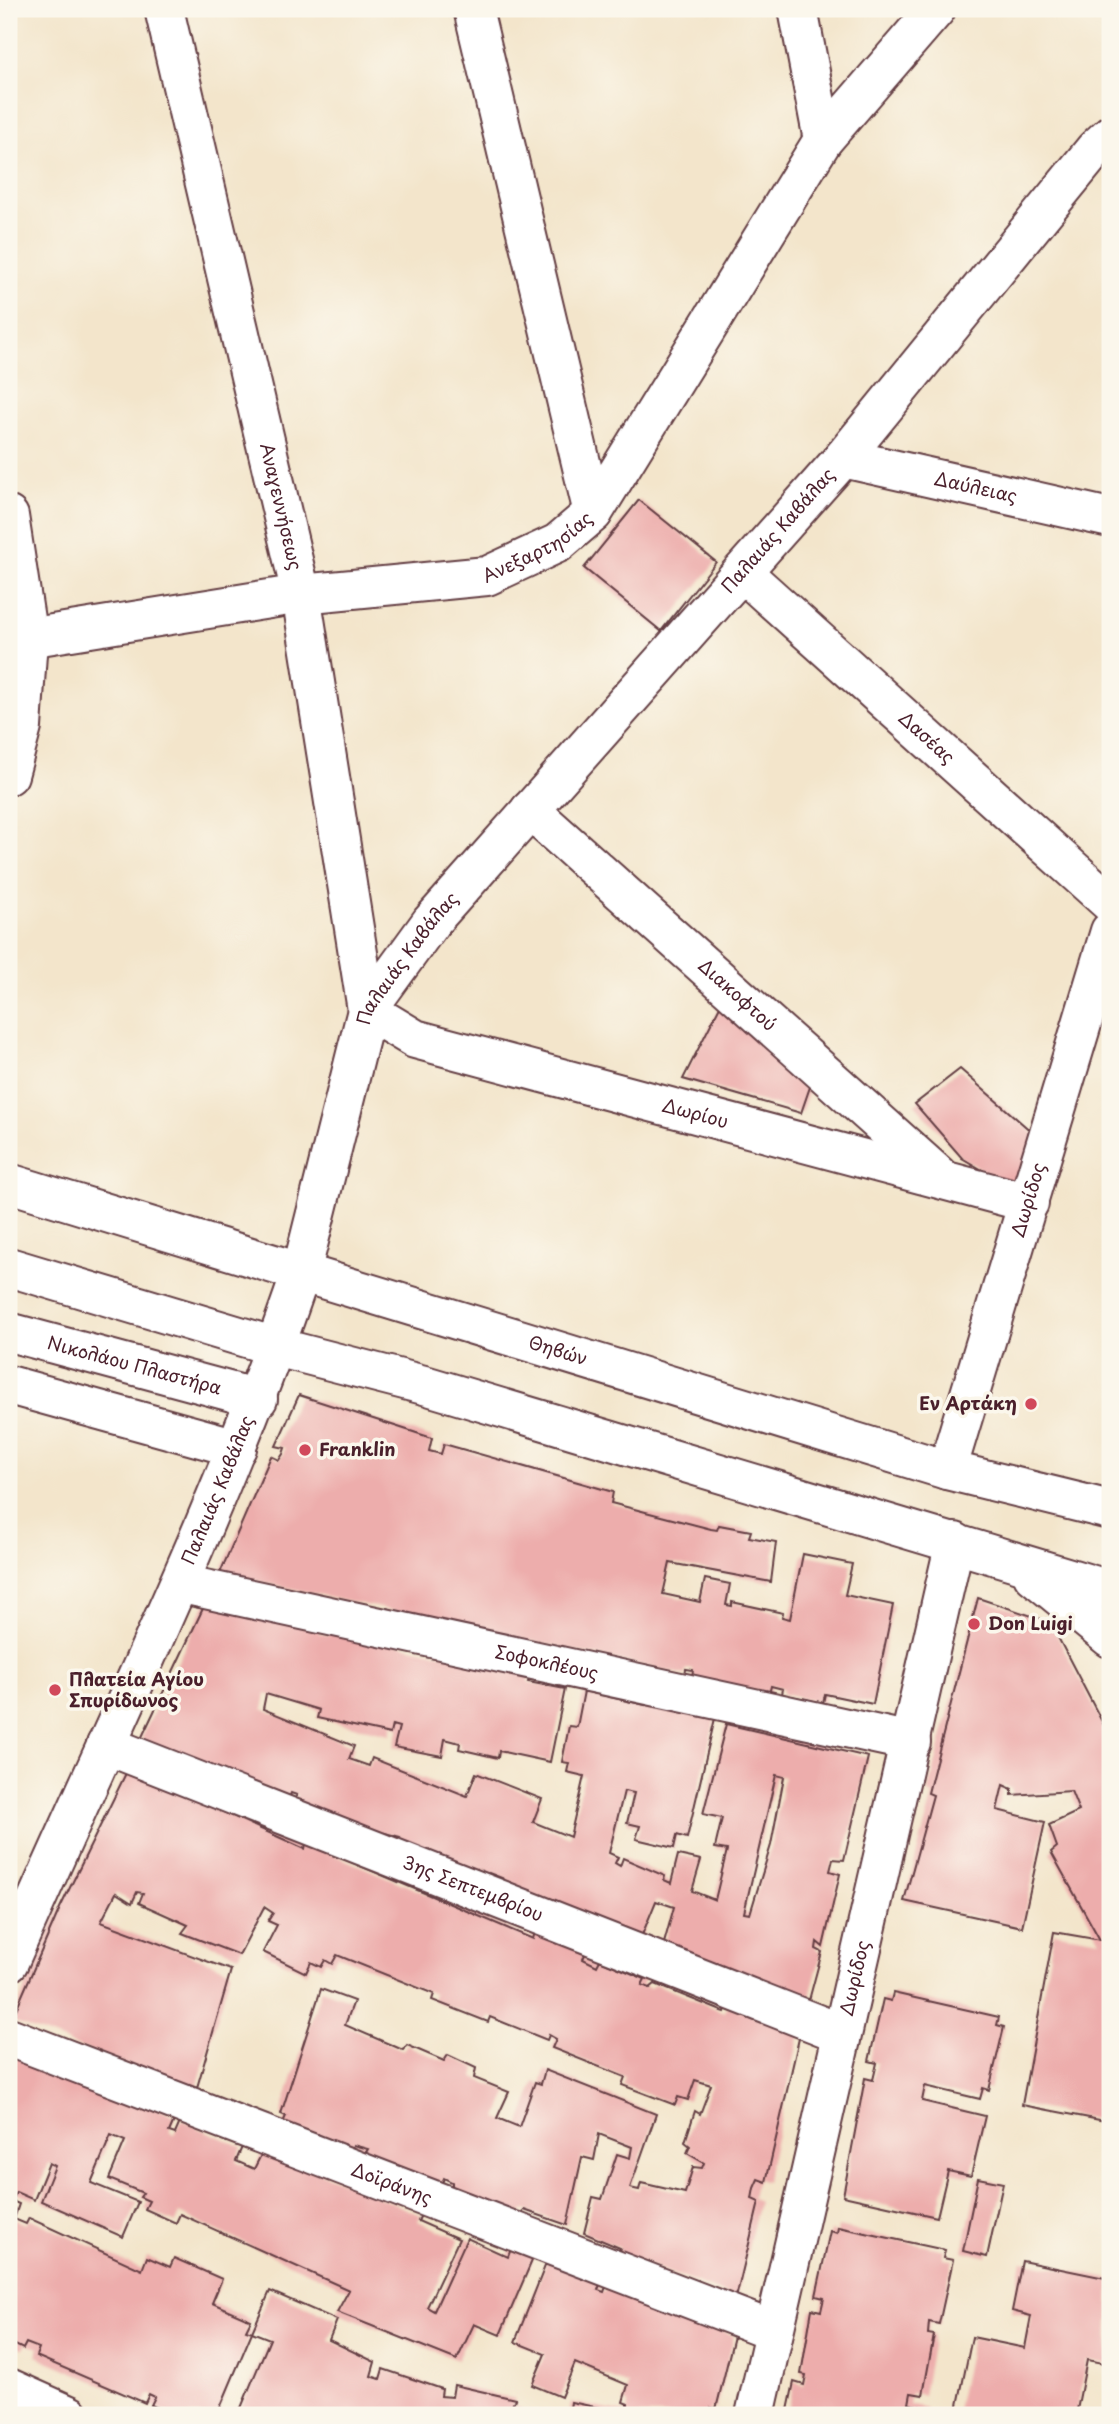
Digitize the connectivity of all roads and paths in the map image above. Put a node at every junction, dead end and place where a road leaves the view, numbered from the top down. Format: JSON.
{"nodes":[{"id":1,"x":164,"y":9,"type":"edge"},
{"id":2,"x":473,"y":9,"type":"edge"},
{"id":3,"x":798,"y":9,"type":"edge"},
{"id":4,"x":936,"y":9,"type":"edge"},
{"id":5,"x":823,"y":140,"type":"junction"},
{"id":6,"x":1105,"y":146,"type":"edge"},
{"id":7,"x":844,"y":458,"type":"junction"},
{"id":8,"x":593,"y":513,"type":"junction"},
{"id":9,"x":9,"y":516,"type":"edge"},
{"id":10,"x":1110,"y":518,"type":"edge"},
{"id":11,"x":742,"y":572,"type":"junction"},
{"id":12,"x":301,"y":594,"type":"junction"},
{"id":13,"x":18,"y":640,"type":"edge"},
{"id":14,"x":9,"y":775,"type":"edge"},
{"id":15,"x":530,"y":810,"type":"junction"},
{"id":16,"x":1110,"y":903,"type":"edge"},
{"id":17,"x":1110,"y":931,"type":"edge"},
{"id":18,"x":368,"y":1010,"type":"junction"},
{"id":19,"x":944,"y":1181,"type":"junction"},
{"id":20,"x":9,"y":1183,"type":"edge"},
{"id":21,"x":1029,"y":1203,"type":"junction"},
{"id":22,"x":9,"y":1267,"type":"edge"},
{"id":23,"x":301,"y":1273,"type":"junction"},
{"id":24,"x":9,"y":1332,"type":"edge"},
{"id":25,"x":276,"y":1347,"type":"junction"},
{"id":26,"x":9,"y":1385,"type":"edge"},
{"id":27,"x":258,"y":1398,"type":"junction"},
{"id":28,"x":237,"y":1448,"type":"junction"},
{"id":29,"x":947,"y":1470,"type":"junction"},
{"id":30,"x":1100,"y":1502,"type":"edge"},
{"id":31,"x":956,"y":1542,"type":"junction"},
{"id":32,"x":1018,"y":1562,"type":"junction"},
{"id":33,"x":182,"y":1584,"type":"junction"},
{"id":34,"x":1110,"y":1590,"type":"edge"},
{"id":35,"x":1110,"y":1637,"type":"edge"},
{"id":36,"x":911,"y":1742,"type":"junction"},
{"id":37,"x":106,"y":1745,"type":"junction"},
{"id":38,"x":9,"y":1962,"type":"edge"},
{"id":39,"x":840,"y":2033,"type":"junction"},
{"id":40,"x":9,"y":2037,"type":"edge"},
{"id":41,"x":774,"y":2331,"type":"junction"},
{"id":42,"x":9,"y":2388,"type":"edge"},
{"id":43,"x":69,"y":2415,"type":"edge"},
{"id":44,"x":755,"y":2415,"type":"edge"}],
"edges":[{"from":1,"to":12,"type":"street","name":"Αναγεννήσεως"},
{"from":2,"to":8,"type":"street","name":"Ανεξαρτησίας"},
{"from":3,"to":5,"type":"street"},
{"from":4,"to":5,"type":"street"},
{"from":5,"to":8,"type":"street"},
{"from":6,"to":7,"type":"street","name":"Παλαιάς Καβάλας"},
{"from":7,"to":10,"type":"street","name":"Δαύλειας"},
{"from":7,"to":11,"type":"street","name":"Παλαιάς Καβάλας"},
{"from":8,"to":12,"type":"street","name":"Ανεξαρτησίας"},
{"from":9,"to":13,"type":"street"},
{"from":11,"to":15,"type":"street","name":"Παλαιάς Καβάλας"},
{"from":11,"to":16,"type":"street","name":"Δασέας"},
{"from":12,"to":13,"type":"street","name":"Ανεξαρτησίας"},
{"from":12,"to":18,"type":"street","name":"Αναγεννήσεως"},
{"from":13,"to":14,"type":"street"},
{"from":15,"to":18,"type":"street","name":"Παλαιάς Καβάλας"},
{"from":15,"to":19,"type":"street","name":"Διακοφτού"},
{"from":17,"to":21,"type":"street","name":"Δωρίδος"},
{"from":18,"to":19,"type":"street","name":"Δωρίου"},
{"from":18,"to":23,"type":"street","name":"Παλαιάς Καβάλας"},
{"from":19,"to":21,"type":"street","name":"Δωρίου"},
{"from":20,"to":23,"type":"street","name":"Θηβών"},
{"from":21,"to":29,"type":"street","name":"Δωρίδος"},
{"from":22,"to":25,"type":"street"},
{"from":23,"to":25,"type":"street","name":"Παλαιάς Καβάλας"},
{"from":23,"to":29,"type":"street","name":"Θηβών"},
{"from":24,"to":27,"type":"street","name":"Νικολάου Πλαστήρα"},
{"from":25,"to":27,"type":"street","name":"Παλαιάς Καβάλας"},
{"from":25,"to":31,"type":"street"},
{"from":26,"to":28,"type":"street"},
{"from":27,"to":28,"type":"street","name":"Παλαιάς Καβάλας"},
{"from":28,"to":33,"type":"street","name":"Παλαιάς Καβάλας"},
{"from":29,"to":30,"type":"street","name":"Θηβών"},
{"from":31,"to":32,"type":"street"},
{"from":31,"to":36,"type":"street","name":"Δωρίδος"},
{"from":32,"to":34,"type":"street"},
{"from":32,"to":35,"type":"street"},
{"from":33,"to":36,"type":"street","name":"Σοφοκλέους"},
{"from":33,"to":37,"type":"street","name":"Παλαιάς Καβάλας"},
{"from":36,"to":39,"type":"street","name":"Δωρίδος"},
{"from":37,"to":38,"type":"street","name":"Παλαιάς Καβάλας"},
{"from":37,"to":39,"type":"street","name":"3ης Σεπτεμβρίου"},
{"from":39,"to":41,"type":"street","name":"Δωρίδος"},
{"from":40,"to":41,"type":"street","name":"Δοϊράνης"},
{"from":41,"to":44,"type":"street","name":"Δωρίδος"},
{"from":42,"to":43,"type":"street"}]}
